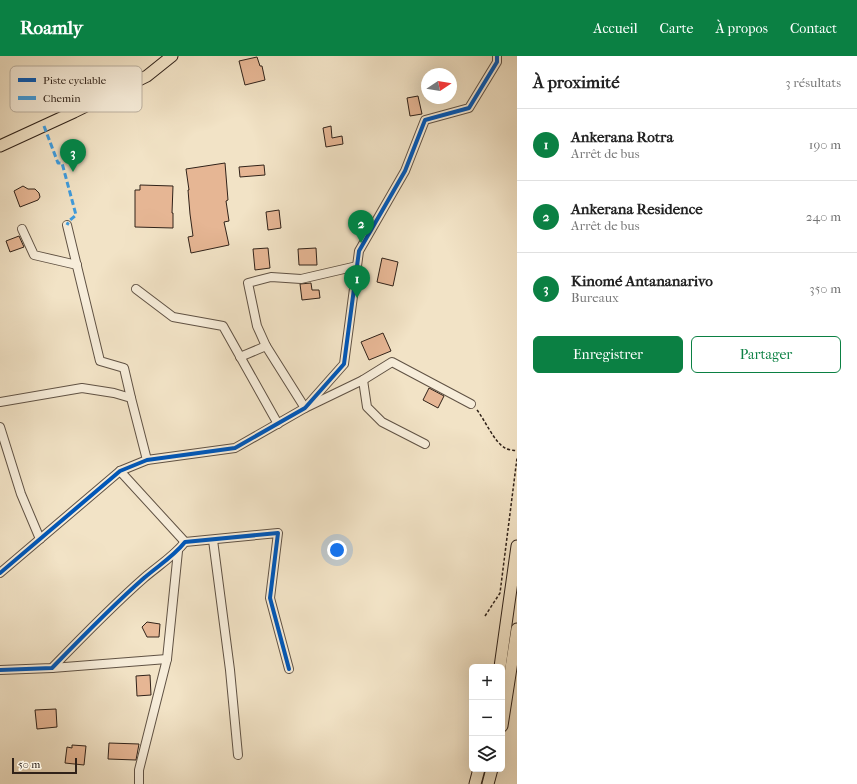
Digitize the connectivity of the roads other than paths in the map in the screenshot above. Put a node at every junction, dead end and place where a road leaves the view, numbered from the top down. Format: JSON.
{"nodes":[{"id":1,"x":172,"y":56,"type":"edge"},
{"id":2,"x":497,"y":56,"type":"edge"},
{"id":3,"x":142,"y":78,"type":"edge"},
{"id":4,"x":74,"y":112,"type":"edge"},
{"id":5,"x":0,"y":146,"type":"edge"},
{"id":6,"x":67,"y":225,"type":"dead end"},
{"id":7,"x":22,"y":229,"type":"dead end"},
{"id":8,"x":77,"y":265,"type":"junction"},
{"id":9,"x":357,"y":266,"type":"junction"},
{"id":10,"x":136,"y":289,"type":"dead end"},
{"id":11,"x":266,"y":346,"type":"junction"},
{"id":12,"x":240,"y":357,"type":"junction"},
{"id":13,"x":363,"y":380,"type":"junction"},
{"id":14,"x":131,"y":398,"type":"junction"},
{"id":15,"x":0,"y":402,"type":"edge"},
{"id":16,"x":471,"y":404,"type":"road end"},
{"id":17,"x":305,"y":408,"type":"junction"},
{"id":18,"x":278,"y":424,"type":"junction"},
{"id":19,"x":0,"y":427,"type":"edge"},
{"id":20,"x":424,"y":444,"type":"dead end"},
{"id":21,"x":147,"y":460,"type":"junction"},
{"id":22,"x":120,"y":471,"type":"junction"},
{"id":23,"x":40,"y":539,"type":"junction"},
{"id":24,"x":214,"y":540,"type":"junction"},
{"id":25,"x":185,"y":542,"type":"junction"},
{"id":26,"x":517,"y":546,"type":"edge"},
{"id":27,"x":178,"y":551,"type":"junction"},
{"id":28,"x":0,"y":573,"type":"edge"},
{"id":29,"x":517,"y":629,"type":"edge"},
{"id":30,"x":167,"y":659,"type":"junction"},
{"id":31,"x":500,"y":664,"type":"edge"},
{"id":32,"x":52,"y":668,"type":"junction"},
{"id":33,"x":289,"y":669,"type":"dead end"},
{"id":34,"x":0,"y":670,"type":"edge"},
{"id":35,"x":505,"y":707,"type":"edge"},
{"id":36,"x":238,"y":755,"type":"dead end"},
{"id":37,"x":478,"y":772,"type":"edge"},
{"id":38,"x":491,"y":772,"type":"edge"},
{"id":39,"x":139,"y":784,"type":"edge"},
{"id":40,"x":475,"y":784,"type":"edge"},
{"id":41,"x":488,"y":784,"type":"edge"}],
"edges":[{"from":1,"to":3,"type":"main road"},
{"from":2,"to":9,"type":"street"},
{"from":4,"to":5,"type":"main road"},
{"from":6,"to":8,"type":"street"},
{"from":7,"to":8,"type":"street"},
{"from":8,"to":14,"type":"street"},
{"from":9,"to":11,"type":"street"},
{"from":9,"to":17,"type":"street"},
{"from":10,"to":12,"type":"street"},
{"from":11,"to":12,"type":"street"},
{"from":11,"to":17,"type":"street"},
{"from":12,"to":18,"type":"street"},
{"from":13,"to":16,"type":"street"},
{"from":13,"to":17,"type":"street"},
{"from":13,"to":20,"type":"street"},
{"from":14,"to":15,"type":"street"},
{"from":14,"to":21,"type":"street"},
{"from":17,"to":18,"type":"street"},
{"from":18,"to":21,"type":"street"},
{"from":19,"to":23,"type":"street"},
{"from":21,"to":22,"type":"street"},
{"from":22,"to":23,"type":"street"},
{"from":22,"to":25,"type":"street"},
{"from":23,"to":28,"type":"street"},
{"from":24,"to":25,"type":"street"},
{"from":24,"to":33,"type":"street"},
{"from":24,"to":36,"type":"street"},
{"from":25,"to":27,"type":"street"},
{"from":26,"to":31,"type":"main road"},
{"from":27,"to":30,"type":"street"},
{"from":27,"to":32,"type":"street"},
{"from":29,"to":35,"type":"main road"},
{"from":30,"to":32,"type":"street"},
{"from":30,"to":39,"type":"street"},
{"from":32,"to":34,"type":"street"},
{"from":37,"to":40,"type":"main road"},
{"from":38,"to":41,"type":"main road"}]}
